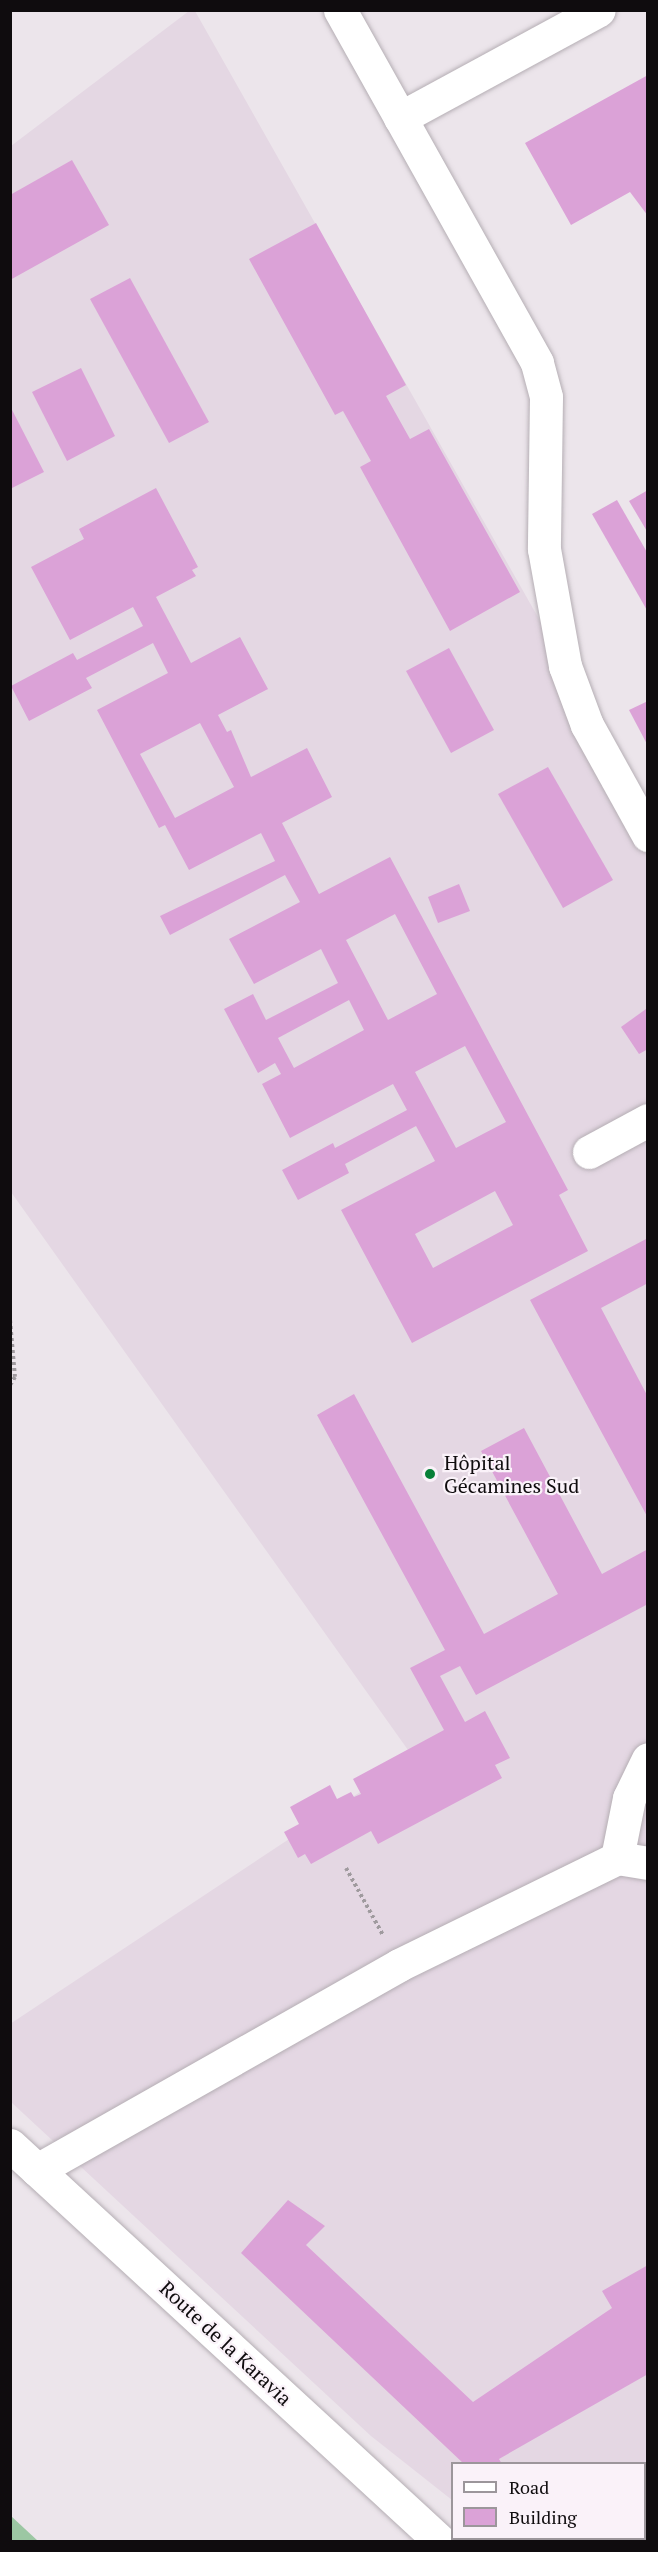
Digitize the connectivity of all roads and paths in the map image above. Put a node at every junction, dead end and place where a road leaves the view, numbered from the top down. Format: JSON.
{"nodes":[{"id":1,"x":340,"y":10,"type":"edge"},
{"id":2,"x":599,"y":10,"type":"edge"},
{"id":3,"x":400,"y":118,"type":"junction"},
{"id":4,"x":648,"y":835,"type":"edge"},
{"id":5,"x":648,"y":1120,"type":"edge"},
{"id":6,"x":589,"y":1152,"type":"dead end"},
{"id":7,"x":10,"y":1320,"type":"edge"},
{"id":8,"x":10,"y":1385,"type":"edge"},
{"id":9,"x":648,"y":1759,"type":"edge"},
{"id":10,"x":632,"y":1861,"type":"edge"},
{"id":11,"x":346,"y":1868,"type":"dead end"},
{"id":12,"x":399,"y":1965,"type":"junction"},
{"id":13,"x":10,"y":2145,"type":"edge"},
{"id":14,"x":37,"y":2170,"type":"junction"},
{"id":15,"x":441,"y":2541,"type":"edge"}],
"edges":[{"from":1,"to":3,"type":"street"},
{"from":2,"to":3,"type":"street"},
{"from":3,"to":4,"type":"street"},
{"from":5,"to":6,"type":"street"},
{"from":7,"to":8,"type":"path"},
{"from":9,"to":10,"type":"street"},
{"from":10,"to":12,"type":"street"},
{"from":11,"to":12,"type":"path"},
{"from":12,"to":14,"type":"street"},
{"from":13,"to":14,"type":"street","name":"Route de la Karavia"},
{"from":14,"to":15,"type":"street","name":"Route de la Karavia"}]}
